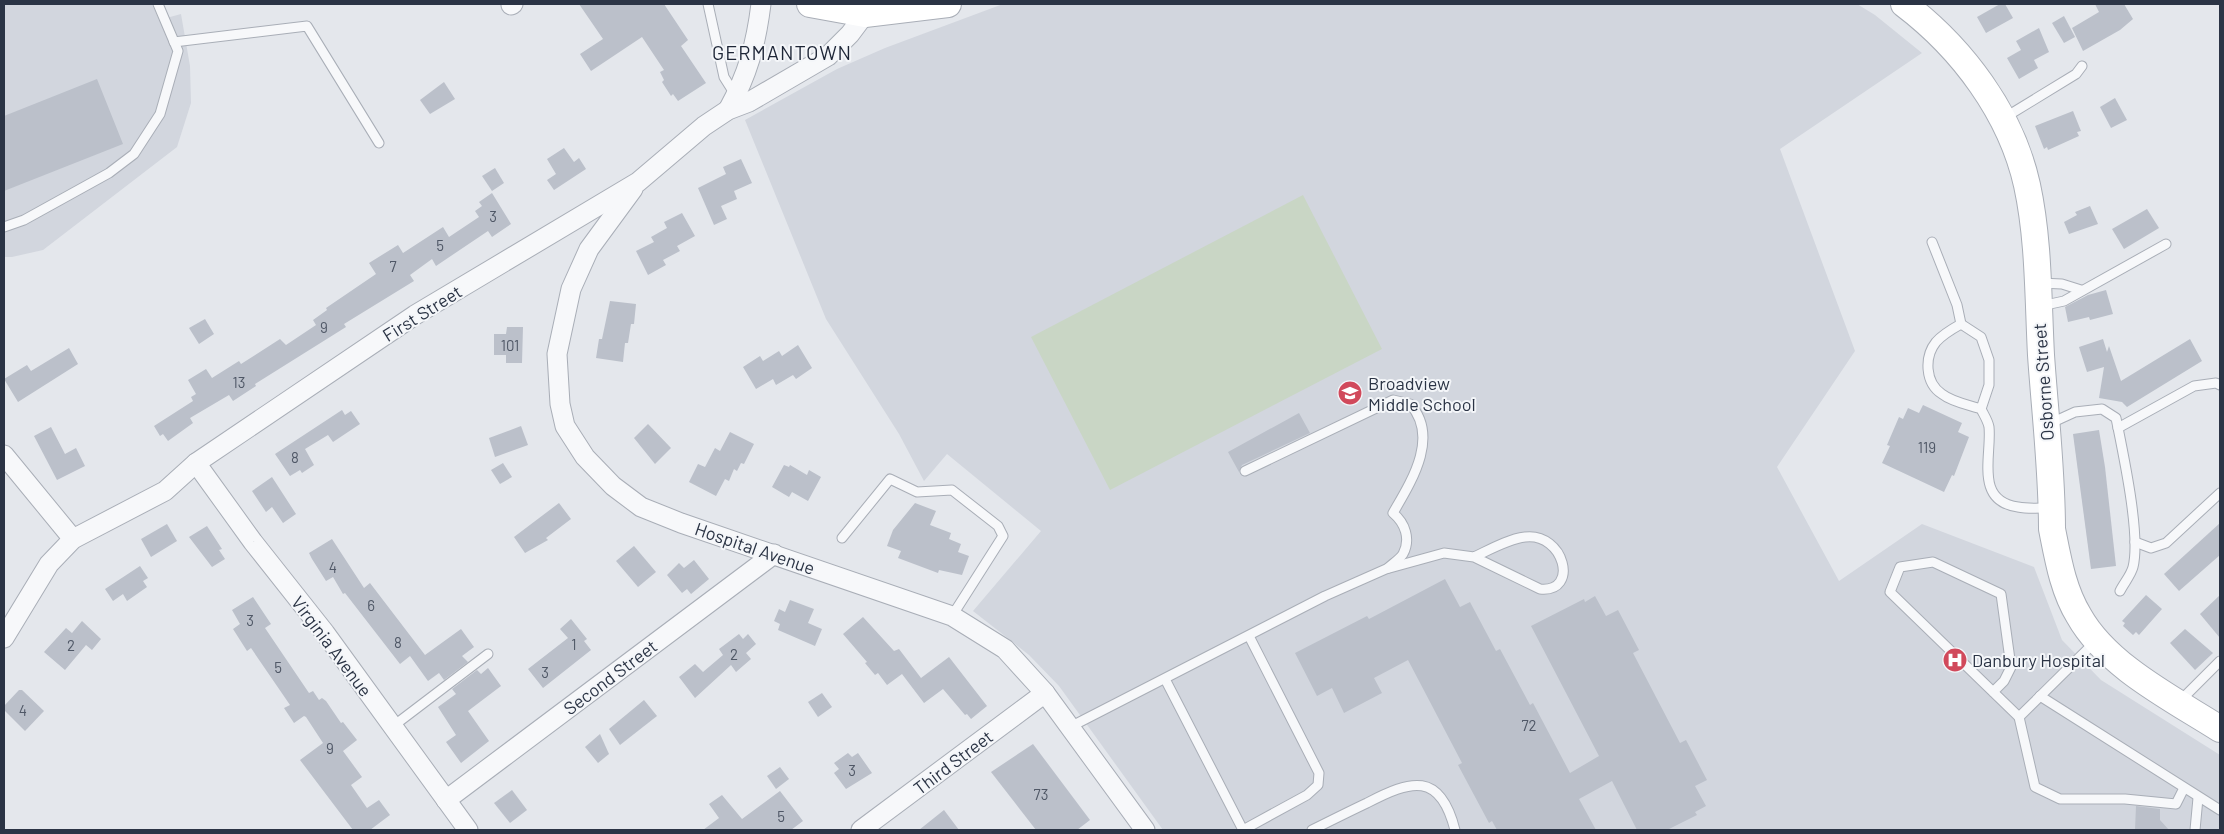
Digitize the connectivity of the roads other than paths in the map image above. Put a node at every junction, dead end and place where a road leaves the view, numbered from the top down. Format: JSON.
{"nodes":[{"id":1,"x":158,"y":4,"type":"edge"},
{"id":2,"x":708,"y":4,"type":"edge"},
{"id":3,"x":761,"y":4,"type":"edge"},
{"id":4,"x":810,"y":4,"type":"edge"},
{"id":5,"x":1904,"y":4,"type":"edge"},
{"id":6,"x":940,"y":6,"type":"edge"},
{"id":7,"x":866,"y":14,"type":"junction"},
{"id":8,"x":174,"y":42,"type":"junction"},
{"id":9,"x":2082,"y":66,"type":"dead end"},
{"id":10,"x":732,"y":103,"type":"junction"},
{"id":11,"x":2002,"y":119,"type":"junction"},
{"id":12,"x":379,"y":143,"type":"dead end"},
{"id":13,"x":638,"y":182,"type":"junction"},
{"id":14,"x":4,"y":227,"type":"edge"},
{"id":15,"x":1932,"y":242,"type":"dead end"},
{"id":16,"x":2166,"y":244,"type":"dead end"},
{"id":17,"x":2081,"y":290,"type":"junction"},
{"id":18,"x":2038,"y":295,"type":"junction"},
{"id":19,"x":1961,"y":324,"type":"junction"},
{"id":20,"x":2220,"y":386,"type":"edge"},
{"id":21,"x":1982,"y":409,"type":"junction"},
{"id":22,"x":2046,"y":426,"type":"junction"},
{"id":23,"x":2118,"y":428,"type":"junction"},
{"id":24,"x":4,"y":455,"type":"edge"},
{"id":25,"x":196,"y":463,"type":"junction"},
{"id":26,"x":1245,"y":471,"type":"dead end"},
{"id":27,"x":2220,"y":493,"type":"edge"},
{"id":28,"x":2052,"y":508,"type":"junction"},
{"id":29,"x":842,"y":538,"type":"dead end"},
{"id":30,"x":73,"y":539,"type":"junction"},
{"id":31,"x":2135,"y":542,"type":"junction"},
{"id":32,"x":774,"y":554,"type":"junction"},
{"id":33,"x":1474,"y":556,"type":"junction"},
{"id":34,"x":1386,"y":569,"type":"junction"},
{"id":35,"x":2120,"y":591,"type":"dead end"},
{"id":36,"x":952,"y":616,"type":"junction"},
{"id":37,"x":1249,"y":636,"type":"junction"},
{"id":38,"x":4,"y":638,"type":"edge"},
{"id":39,"x":2097,"y":640,"type":"junction"},
{"id":40,"x":488,"y":654,"type":"dead end"},
{"id":41,"x":2220,"y":661,"type":"edge"},
{"id":42,"x":1165,"y":679,"type":"junction"},
{"id":43,"x":1993,"y":692,"type":"junction"},
{"id":44,"x":1045,"y":693,"type":"junction"},
{"id":45,"x":2040,"y":696,"type":"junction"},
{"id":46,"x":2178,"y":703,"type":"junction"},
{"id":47,"x":2019,"y":717,"type":"junction"},
{"id":48,"x":392,"y":727,"type":"junction"},
{"id":49,"x":1070,"y":727,"type":"junction"},
{"id":50,"x":2220,"y":729,"type":"edge"},
{"id":51,"x":2184,"y":788,"type":"junction"},
{"id":52,"x":2198,"y":798,"type":"junction"},
{"id":53,"x":446,"y":800,"type":"junction"},
{"id":54,"x":2220,"y":810,"type":"edge"},
{"id":55,"x":468,"y":830,"type":"edge"},
{"id":56,"x":861,"y":830,"type":"edge"},
{"id":57,"x":1145,"y":830,"type":"edge"},
{"id":58,"x":1243,"y":830,"type":"edge"},
{"id":59,"x":1312,"y":830,"type":"edge"},
{"id":60,"x":1455,"y":830,"type":"edge"},
{"id":61,"x":2195,"y":830,"type":"edge"}],
"edges":[{"from":1,"to":8,"type":"lane"},
{"from":2,"to":10,"type":"lane"},
{"from":3,"to":10,"type":"street"},
{"from":4,"to":7,"type":"main road"},
{"from":5,"to":11,"type":"main road","name":"Osborne Street"},
{"from":6,"to":7,"type":"main road"},
{"from":7,"to":10,"type":"street","name":"First Street"},
{"from":8,"to":12,"type":"lane"},
{"from":8,"to":14,"type":"lane"},
{"from":9,"to":11,"type":"lane"},
{"from":10,"to":13,"type":"street","name":"First Street"},
{"from":11,"to":18,"type":"main road","name":"Osborne Street"},
{"from":13,"to":25,"type":"street","name":"First Street"},
{"from":13,"to":32,"type":"street","name":"Hospital Avenue"},
{"from":15,"to":19,"type":"lane"},
{"from":16,"to":17,"type":"lane"},
{"from":17,"to":18,"type":"lane"},
{"from":17,"to":18,"type":"lane"},
{"from":18,"to":22,"type":"main road","name":"Osborne Street"},
{"from":19,"to":21,"type":"lane"},
{"from":19,"to":21,"type":"lane"},
{"from":20,"to":23,"type":"lane"},
{"from":21,"to":28,"type":"lane"},
{"from":22,"to":23,"type":"lane"},
{"from":22,"to":28,"type":"main road","name":"Osborne Street"},
{"from":23,"to":31,"type":"lane"},
{"from":24,"to":30,"type":"street"},
{"from":25,"to":30,"type":"street","name":"First Street"},
{"from":25,"to":48,"type":"street","name":"Virginia Avenue"},
{"from":26,"to":34,"type":"lane"},
{"from":27,"to":31,"type":"lane"},
{"from":28,"to":39,"type":"main road","name":"Osborne Street"},
{"from":29,"to":36,"type":"lane"},
{"from":30,"to":38,"type":"street","name":"First Street"},
{"from":31,"to":35,"type":"lane"},
{"from":32,"to":36,"type":"street","name":"Hospital Avenue"},
{"from":32,"to":53,"type":"street","name":"Second Street"},
{"from":33,"to":33,"type":"lane"},
{"from":33,"to":34,"type":"lane"},
{"from":34,"to":37,"type":"lane"},
{"from":36,"to":44,"type":"street","name":"Hospital Avenue"},
{"from":37,"to":42,"type":"lane"},
{"from":37,"to":58,"type":"lane"},
{"from":39,"to":45,"type":"lane"},
{"from":39,"to":46,"type":"main road","name":"Osborne Street"},
{"from":40,"to":48,"type":"lane"},
{"from":41,"to":46,"type":"lane"},
{"from":42,"to":49,"type":"lane"},
{"from":42,"to":58,"type":"lane"},
{"from":43,"to":43,"type":"lane"},
{"from":43,"to":47,"type":"lane"},
{"from":44,"to":49,"type":"street","name":"Hospital Avenue"},
{"from":44,"to":56,"type":"street","name":"Third Street"},
{"from":45,"to":47,"type":"lane"},
{"from":45,"to":51,"type":"lane"},
{"from":46,"to":50,"type":"main road","name":"Osborne Street"},
{"from":47,"to":51,"type":"lane"},
{"from":48,"to":53,"type":"street","name":"Virginia Avenue"},
{"from":49,"to":57,"type":"street","name":"Hospital Avenue"},
{"from":51,"to":52,"type":"lane"},
{"from":52,"to":54,"type":"lane"},
{"from":52,"to":61,"type":"lane"},
{"from":53,"to":55,"type":"street","name":"Virginia Avenue"},
{"from":59,"to":60,"type":"lane"}]}
